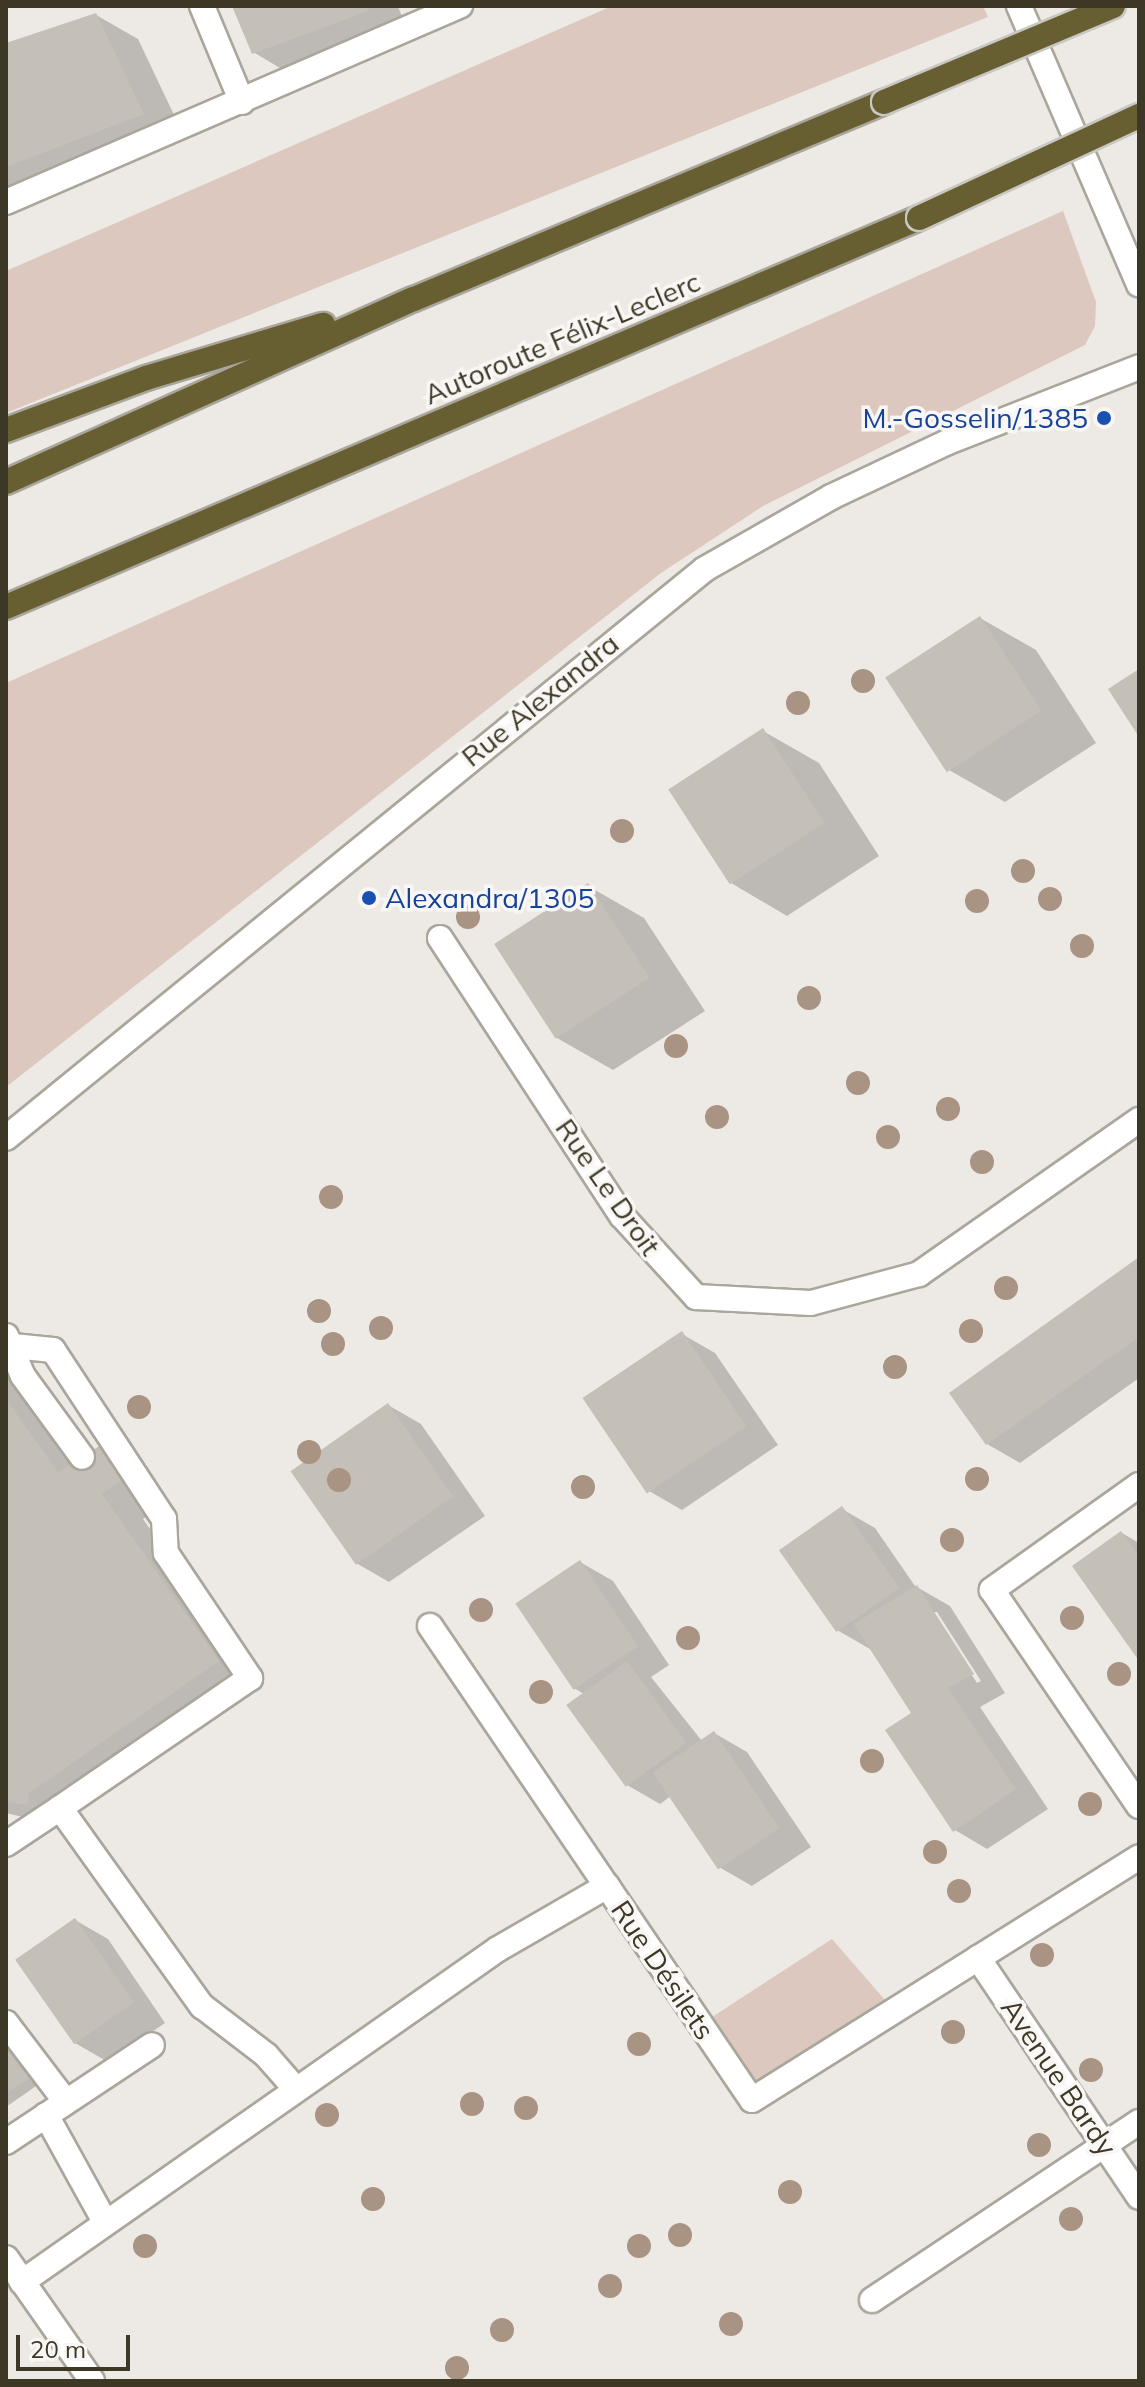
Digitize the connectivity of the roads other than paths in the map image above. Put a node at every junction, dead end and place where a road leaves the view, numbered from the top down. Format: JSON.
{"nodes":[{"id":1,"x":202,"y":6,"type":"edge"},
{"id":2,"x":460,"y":6,"type":"edge"},
{"id":3,"x":1019,"y":6,"type":"edge"},
{"id":4,"x":1113,"y":6,"type":"edge"},
{"id":5,"x":242,"y":102,"type":"junction"},
{"id":6,"x":1139,"y":116,"type":"edge"},
{"id":7,"x":6,"y":202,"type":"edge"},
{"id":8,"x":1139,"y":284,"type":"edge"},
{"id":9,"x":414,"y":299,"type":"junction"},
{"id":10,"x":1139,"y":367,"type":"edge"},
{"id":11,"x":6,"y":430,"type":"edge"},
{"id":12,"x":6,"y":482,"type":"edge"},
{"id":13,"x":6,"y":607,"type":"edge"},
{"id":14,"x":440,"y":938,"type":"dead end"},
{"id":15,"x":1139,"y":1120,"type":"edge"},
{"id":16,"x":6,"y":1138,"type":"edge"},
{"id":17,"x":10,"y":1341,"type":"edge"},
{"id":18,"x":82,"y":1457,"type":"dead end"},
{"id":19,"x":1139,"y":1485,"type":"edge"},
{"id":20,"x":430,"y":1626,"type":"dead end"},
{"id":21,"x":1139,"y":1806,"type":"edge"},
{"id":22,"x":60,"y":1808,"type":"junction"},
{"id":23,"x":6,"y":1844,"type":"edge"},
{"id":24,"x":1139,"y":1857,"type":"edge"},
{"id":25,"x":607,"y":1886,"type":"junction"},
{"id":26,"x":978,"y":1958,"type":"junction"},
{"id":27,"x":6,"y":2023,"type":"edge"},
{"id":28,"x":152,"y":2045,"type":"dead end"},
{"id":29,"x":294,"y":2087,"type":"junction"},
{"id":30,"x":56,"y":2109,"type":"junction"},
{"id":31,"x":1139,"y":2122,"type":"edge"},
{"id":32,"x":7,"y":2139,"type":"edge"},
{"id":33,"x":1105,"y":2146,"type":"junction"},
{"id":34,"x":1139,"y":2197,"type":"edge"},
{"id":35,"x":105,"y":2222,"type":"junction"},
{"id":36,"x":6,"y":2258,"type":"edge"},
{"id":37,"x":22,"y":2282,"type":"junction"},
{"id":38,"x":872,"y":2300,"type":"dead end"},
{"id":39,"x":92,"y":2381,"type":"edge"}],
"edges":[{"from":1,"to":5,"type":"street"},
{"from":2,"to":5,"type":"street"},
{"from":3,"to":8,"type":"street"},
{"from":4,"to":9,"type":"highway","bridge":true},
{"from":5,"to":7,"type":"street"},
{"from":6,"to":13,"type":"highway","name":"Autoroute Félix-Leclerc","bridge":true},
{"from":9,"to":11,"type":"highway"},
{"from":9,"to":12,"type":"highway"},
{"from":10,"to":16,"type":"street","name":"Rue Alexandra"},
{"from":14,"to":15,"type":"street","name":"Rue Le Droit"},
{"from":17,"to":18,"type":"street"},
{"from":17,"to":22,"type":"street"},
{"from":19,"to":21,"type":"street"},
{"from":20,"to":25,"type":"street"},
{"from":22,"to":23,"type":"street"},
{"from":22,"to":29,"type":"street"},
{"from":24,"to":26,"type":"street","name":"Rue Désilets"},
{"from":25,"to":26,"type":"street","name":"Rue Désilets"},
{"from":25,"to":29,"type":"street","name":"Rue Désilets"},
{"from":26,"to":33,"type":"street","name":"Avenue Bardy"},
{"from":27,"to":30,"type":"street"},
{"from":28,"to":30,"type":"street"},
{"from":29,"to":35,"type":"street","name":"Rue Désilets"},
{"from":30,"to":32,"type":"street"},
{"from":30,"to":35,"type":"street"},
{"from":31,"to":33,"type":"street"},
{"from":33,"to":34,"type":"street","name":"Avenue Bardy"},
{"from":33,"to":38,"type":"street"},
{"from":35,"to":37,"type":"street","name":"Rue Désilets"},
{"from":36,"to":37,"type":"street"},
{"from":37,"to":39,"type":"street"}]}
